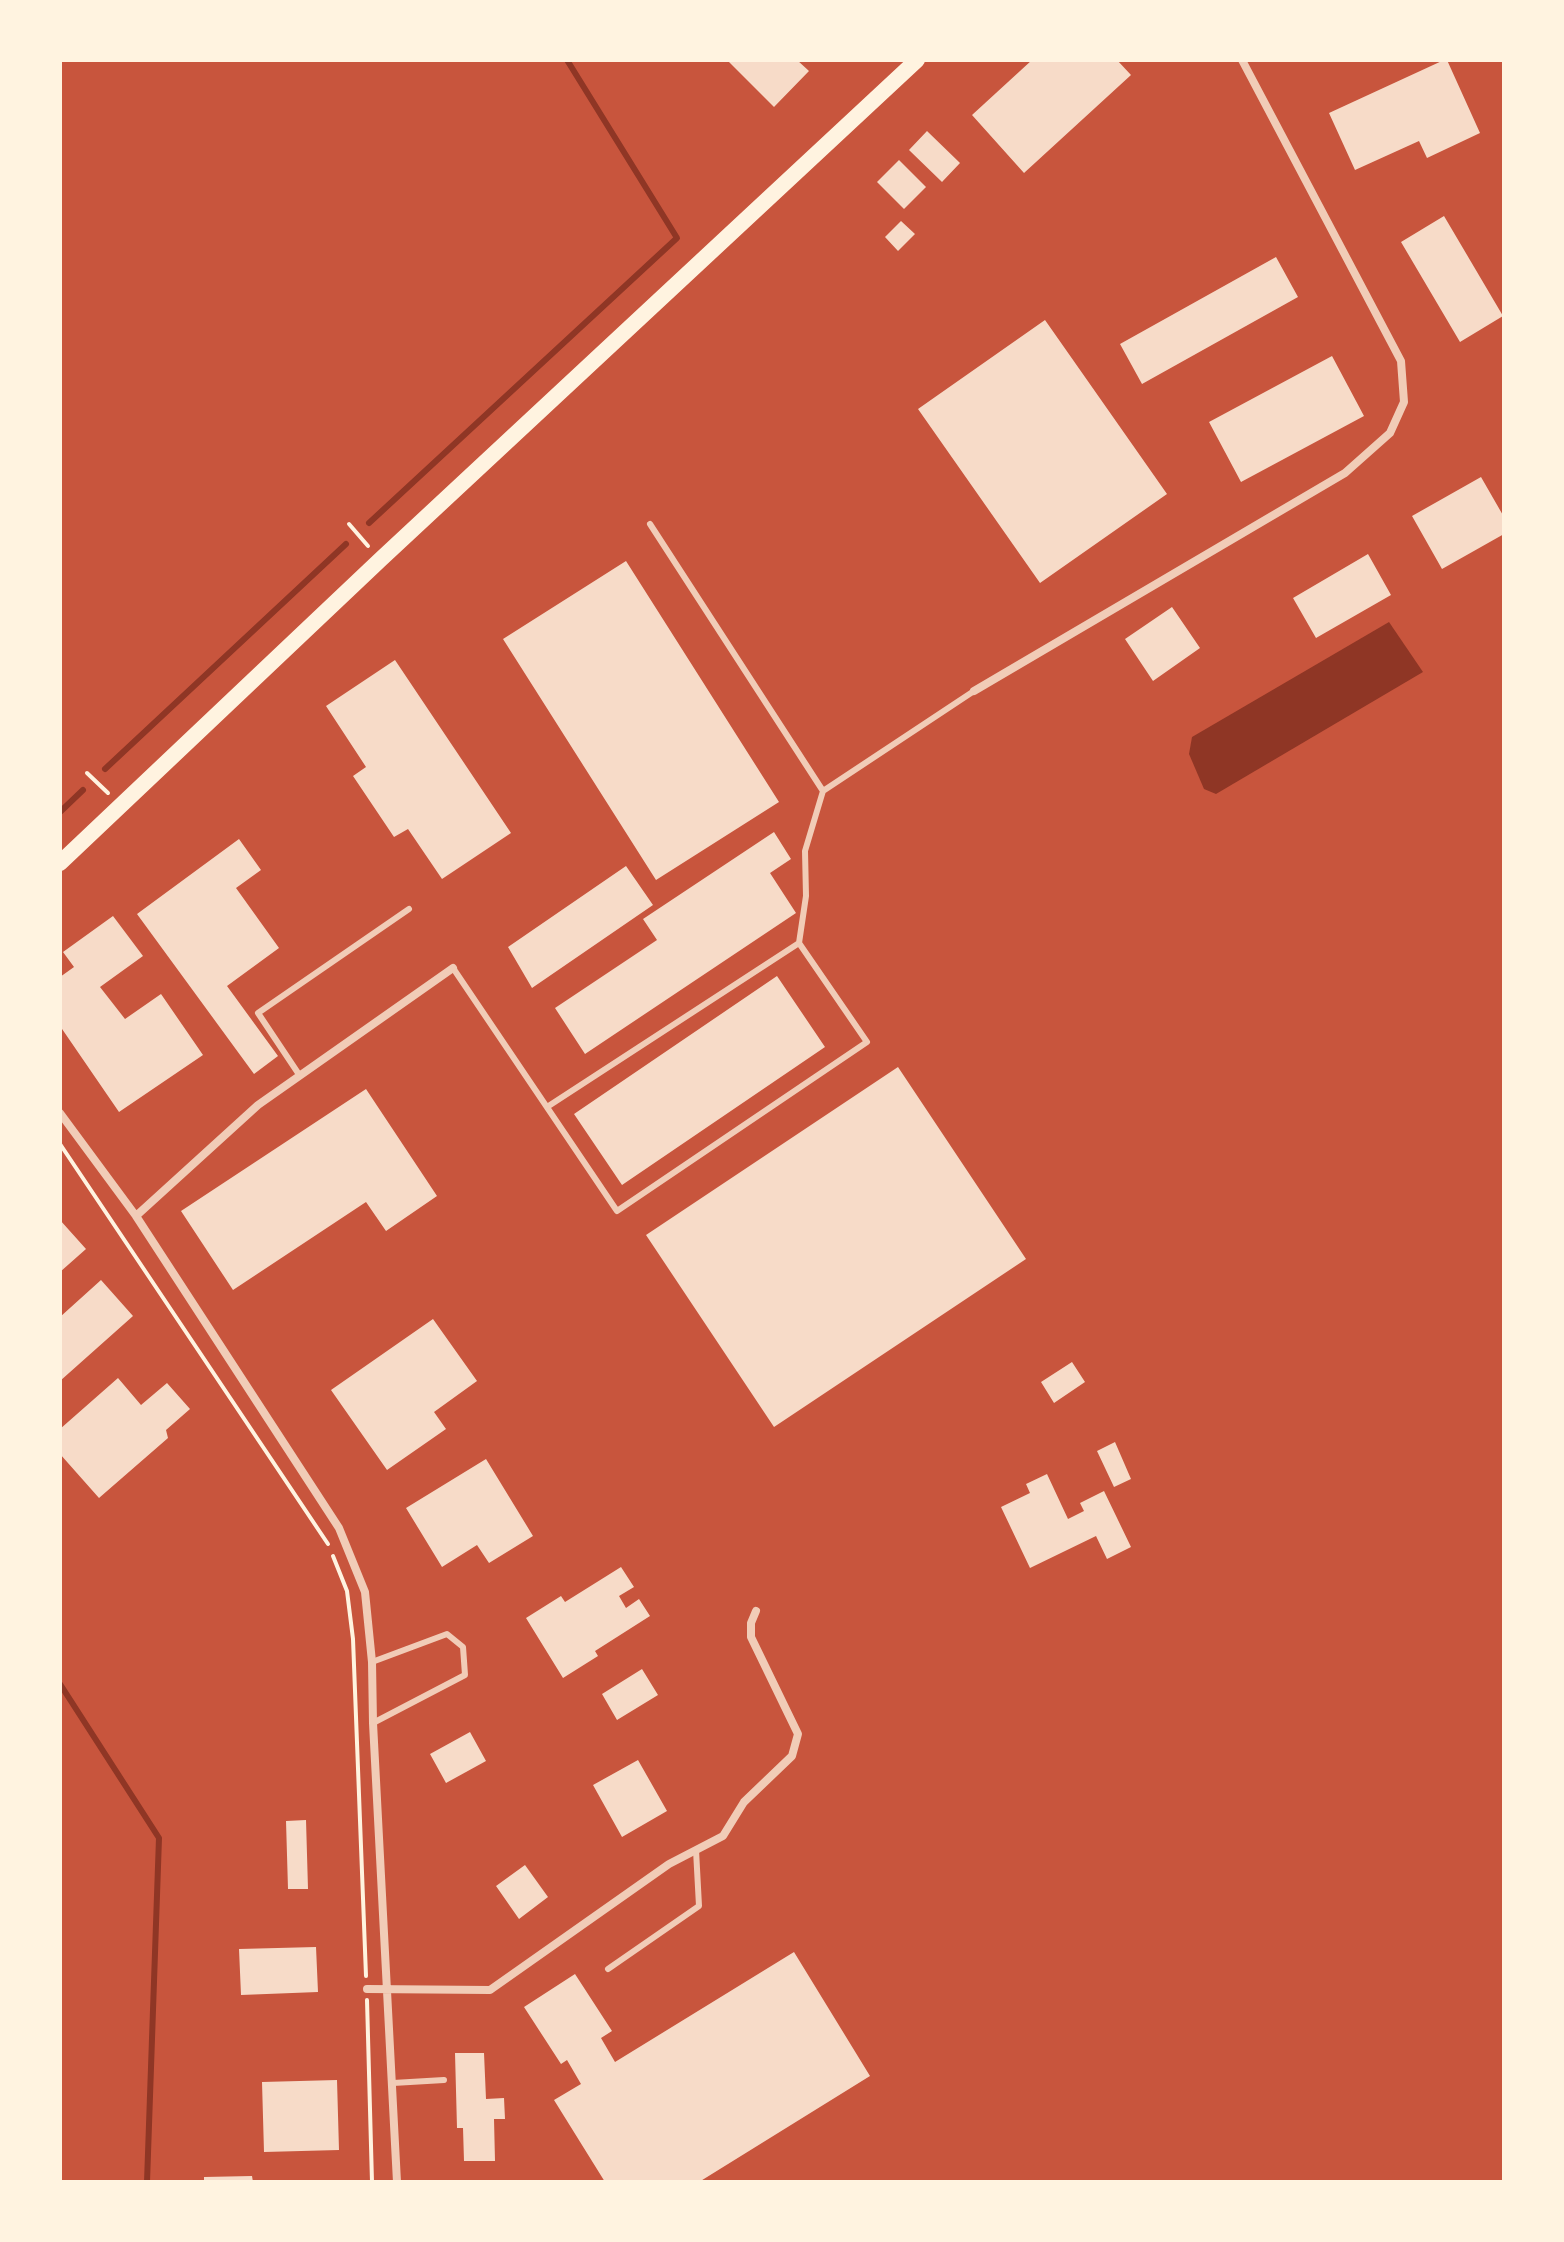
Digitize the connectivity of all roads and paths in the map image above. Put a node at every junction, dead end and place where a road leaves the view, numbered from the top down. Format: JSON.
{"nodes":[{"id":1,"x":917,"y":60,"type":"edge"},
{"id":2,"x":1242,"y":60,"type":"edge"},
{"id":3,"x":349,"y":524,"type":"dead end"},
{"id":4,"x":650,"y":524,"type":"dead end"},
{"id":5,"x":369,"y":547,"type":"dead end"},
{"id":6,"x":974,"y":691,"type":"joint"},
{"id":7,"x":87,"y":773,"type":"dead end"},
{"id":8,"x":823,"y":791,"type":"junction"},
{"id":9,"x":108,"y":793,"type":"dead end"},
{"id":10,"x":60,"y":863,"type":"edge"},
{"id":11,"x":409,"y":909,"type":"dead end"},
{"id":12,"x":799,"y":943,"type":"junction"},
{"id":13,"x":453,"y":968,"type":"joint"},
{"id":14,"x":300,"y":1076,"type":"junction"},
{"id":15,"x":547,"y":1107,"type":"junction"},
{"id":16,"x":60,"y":1113,"type":"edge"},
{"id":17,"x":60,"y":1144,"type":"edge"},
{"id":18,"x":136,"y":1216,"type":"junction"},
{"id":19,"x":756,"y":1611,"type":"dead end"},
{"id":20,"x":372,"y":1662,"type":"junction"},
{"id":21,"x":373,"y":1723,"type":"junction"},
{"id":22,"x":696,"y":1850,"type":"junction"},
{"id":23,"x":608,"y":1969,"type":"dead end"},
{"id":24,"x":367,"y":1989,"type":"junction"},
{"id":25,"x":388,"y":1990,"type":"junction"},
{"id":26,"x":444,"y":2080,"type":"dead end"},
{"id":27,"x":393,"y":2083,"type":"junction"},
{"id":28,"x":372,"y":2182,"type":"edge"},
{"id":29,"x":397,"y":2182,"type":"edge"}],
"edges":[{"from":1,"to":10,"type":"main road"},
{"from":2,"to":6,"type":"street"},
{"from":3,"to":5,"type":"path"},
{"from":4,"to":8,"type":"lane"},
{"from":6,"to":8,"type":"lane"},
{"from":7,"to":9,"type":"path"},
{"from":8,"to":12,"type":"lane"},
{"from":11,"to":14,"type":"lane"},
{"from":12,"to":15,"type":"lane"},
{"from":12,"to":15,"type":"lane"},
{"from":13,"to":14,"type":"street"},
{"from":13,"to":15,"type":"lane"},
{"from":14,"to":18,"type":"street"},
{"from":16,"to":18,"type":"street"},
{"from":17,"to":24,"type":"path"},
{"from":18,"to":20,"type":"street"},
{"from":19,"to":22,"type":"street"},
{"from":20,"to":21,"type":"street"},
{"from":20,"to":21,"type":"lane"},
{"from":21,"to":25,"type":"street"},
{"from":22,"to":23,"type":"lane"},
{"from":22,"to":25,"type":"street"},
{"from":24,"to":25,"type":"street"},
{"from":24,"to":28,"type":"path"},
{"from":25,"to":27,"type":"street"},
{"from":26,"to":27,"type":"lane"},
{"from":27,"to":29,"type":"street"}]}
